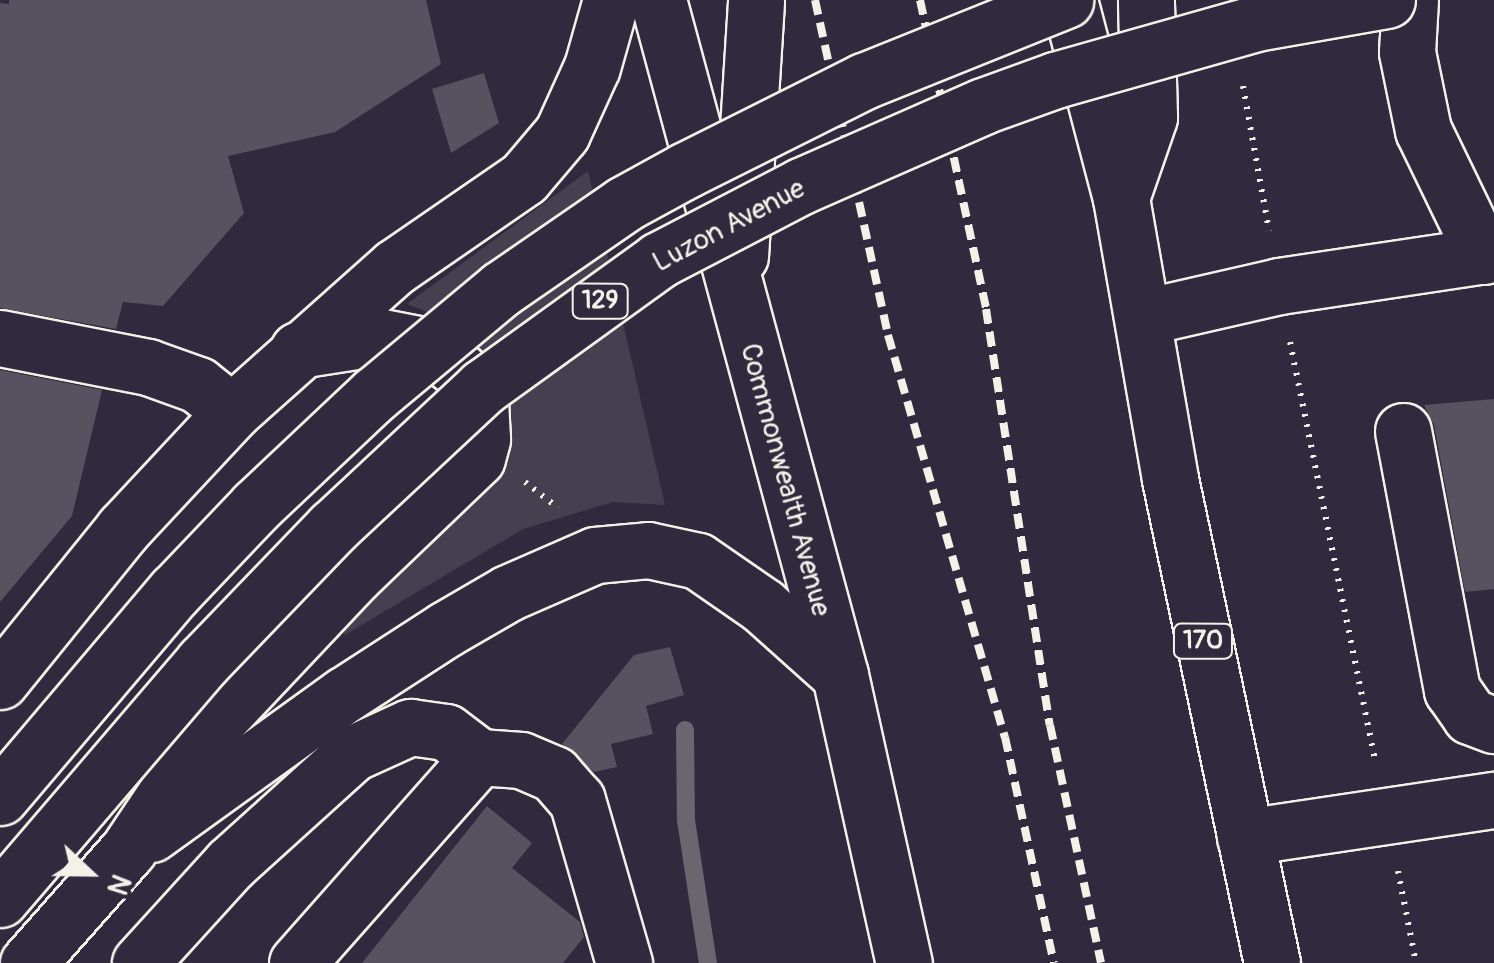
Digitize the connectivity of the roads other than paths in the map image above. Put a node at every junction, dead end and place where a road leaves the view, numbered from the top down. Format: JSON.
{"nodes":[{"id":1,"x":610,"y":0,"type":"edge"},
{"id":2,"x":658,"y":0,"type":"edge"},
{"id":3,"x":756,"y":0,"type":"edge"},
{"id":4,"x":1067,"y":0,"type":"edge"},
{"id":5,"x":1146,"y":0,"type":"edge"},
{"id":6,"x":1387,"y":0,"type":"edge"},
{"id":7,"x":1410,"y":0,"type":"edge"},
{"id":8,"x":1121,"y":198,"type":"junction"},
{"id":9,"x":1489,"y":255,"type":"edge"},
{"id":10,"x":737,"y":306,"type":"junction"},
{"id":11,"x":1144,"y":317,"type":"junction"},
{"id":12,"x":0,"y":338,"type":"edge"},
{"id":13,"x":298,"y":350,"type":"junction"},
{"id":14,"x":232,"y":412,"type":"junction"},
{"id":15,"x":1403,"y":431,"type":"dead end"},
{"id":16,"x":840,"y":675,"type":"junction"},
{"id":17,"x":0,"y":681,"type":"edge"},
{"id":18,"x":1494,"y":724,"type":"edge"},
{"id":19,"x":479,"y":757,"type":"junction"},
{"id":20,"x":0,"y":797,"type":"edge"},
{"id":21,"x":1494,"y":800,"type":"edge"},
{"id":22,"x":1245,"y":837,"type":"junction"},
{"id":23,"x":128,"y":850,"type":"junction"},
{"id":24,"x":0,"y":899,"type":"edge"},
{"id":25,"x":28,"y":963,"type":"edge"},
{"id":26,"x":140,"y":963,"type":"edge"},
{"id":27,"x":297,"y":963,"type":"edge"},
{"id":28,"x":624,"y":963,"type":"edge"},
{"id":29,"x":904,"y":963,"type":"edge"},
{"id":30,"x":1272,"y":963,"type":"edge"}],
"edges":[{"from":1,"to":13,"type":"main road"},
{"from":2,"to":10,"type":"main road","name":"Commonwealth Avenue"},
{"from":3,"to":10,"type":"main road"},
{"from":4,"to":8,"type":"main road","number":"170"},
{"from":4,"to":20,"type":"main road","number":"129","bridge":true},
{"from":5,"to":8,"type":"main road"},
{"from":6,"to":24,"type":"main road","name":"Luzon Avenue","number":"129","bridge":true},
{"from":7,"to":9,"type":"main road"},
{"from":8,"to":11,"type":"main road","number":"170"},
{"from":9,"to":11,"type":"main road"},
{"from":10,"to":16,"type":"main road","name":"Commonwealth Avenue"},
{"from":11,"to":22,"type":"main road","number":"170"},
{"from":12,"to":14,"type":"main road"},
{"from":13,"to":14,"type":"main road"},
{"from":13,"to":23,"type":"main road"},
{"from":14,"to":17,"type":"main road"},
{"from":15,"to":18,"type":"main road"},
{"from":16,"to":23,"type":"main road"},
{"from":16,"to":29,"type":"main road","name":"Commonwealth Avenue"},
{"from":19,"to":26,"type":"main road"},
{"from":19,"to":27,"type":"main road"},
{"from":19,"to":28,"type":"main road"},
{"from":21,"to":22,"type":"main road"},
{"from":22,"to":30,"type":"main road","number":"170"},
{"from":23,"to":25,"type":"main road"}]}
